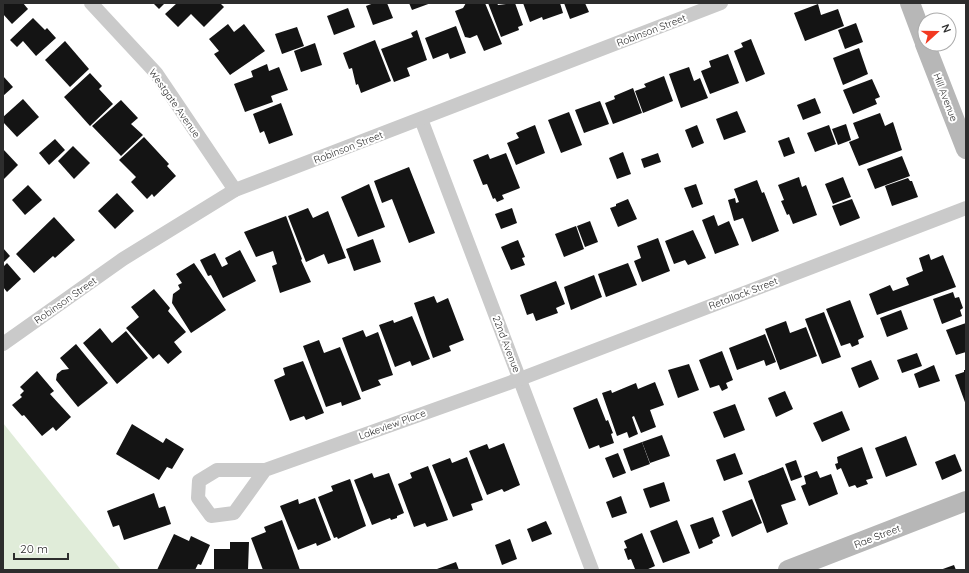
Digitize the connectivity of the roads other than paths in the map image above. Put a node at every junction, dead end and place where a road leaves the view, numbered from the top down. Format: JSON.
{"nodes":[{"id":1,"x":91,"y":3,"type":"edge"},
{"id":2,"x":721,"y":3,"type":"edge"},
{"id":3,"x":910,"y":3,"type":"edge"},
{"id":4,"x":917,"y":22,"type":"edge"},
{"id":5,"x":928,"y":52,"type":"edge"},
{"id":6,"x":421,"y":119,"type":"junction"},
{"id":7,"x":966,"y":149,"type":"edge"},
{"id":8,"x":235,"y":190,"type":"junction"},
{"id":9,"x":966,"y":208,"type":"edge"},
{"id":10,"x":3,"y":344,"type":"edge"},
{"id":11,"x":520,"y":379,"type":"junction"},
{"id":12,"x":265,"y":470,"type":"junction"},
{"id":13,"x":966,"y":502,"type":"edge"},
{"id":14,"x":592,"y":570,"type":"edge"},
{"id":15,"x":788,"y":570,"type":"edge"}],
"edges":[{"from":1,"to":8,"type":"street","name":"Westgate Avenue"},
{"from":2,"to":6,"type":"street","name":"Robinson Street"},
{"from":3,"to":4,"type":"street","name":"Hill Avenue"},
{"from":5,"to":7,"type":"street","name":"Hill Avenue"},
{"from":6,"to":8,"type":"street","name":"Robinson Street"},
{"from":6,"to":11,"type":"street","name":"22nd Avenue"},
{"from":8,"to":10,"type":"street","name":"Robinson Street"},
{"from":9,"to":11,"type":"street","name":"Retallack Street"},
{"from":11,"to":12,"type":"street","name":"Lakeview Place"},
{"from":11,"to":14,"type":"street","name":"22nd Avenue"},
{"from":12,"to":12,"type":"street","name":"Lakeview Place"},
{"from":13,"to":15,"type":"street","name":"Rae Street"}]}
